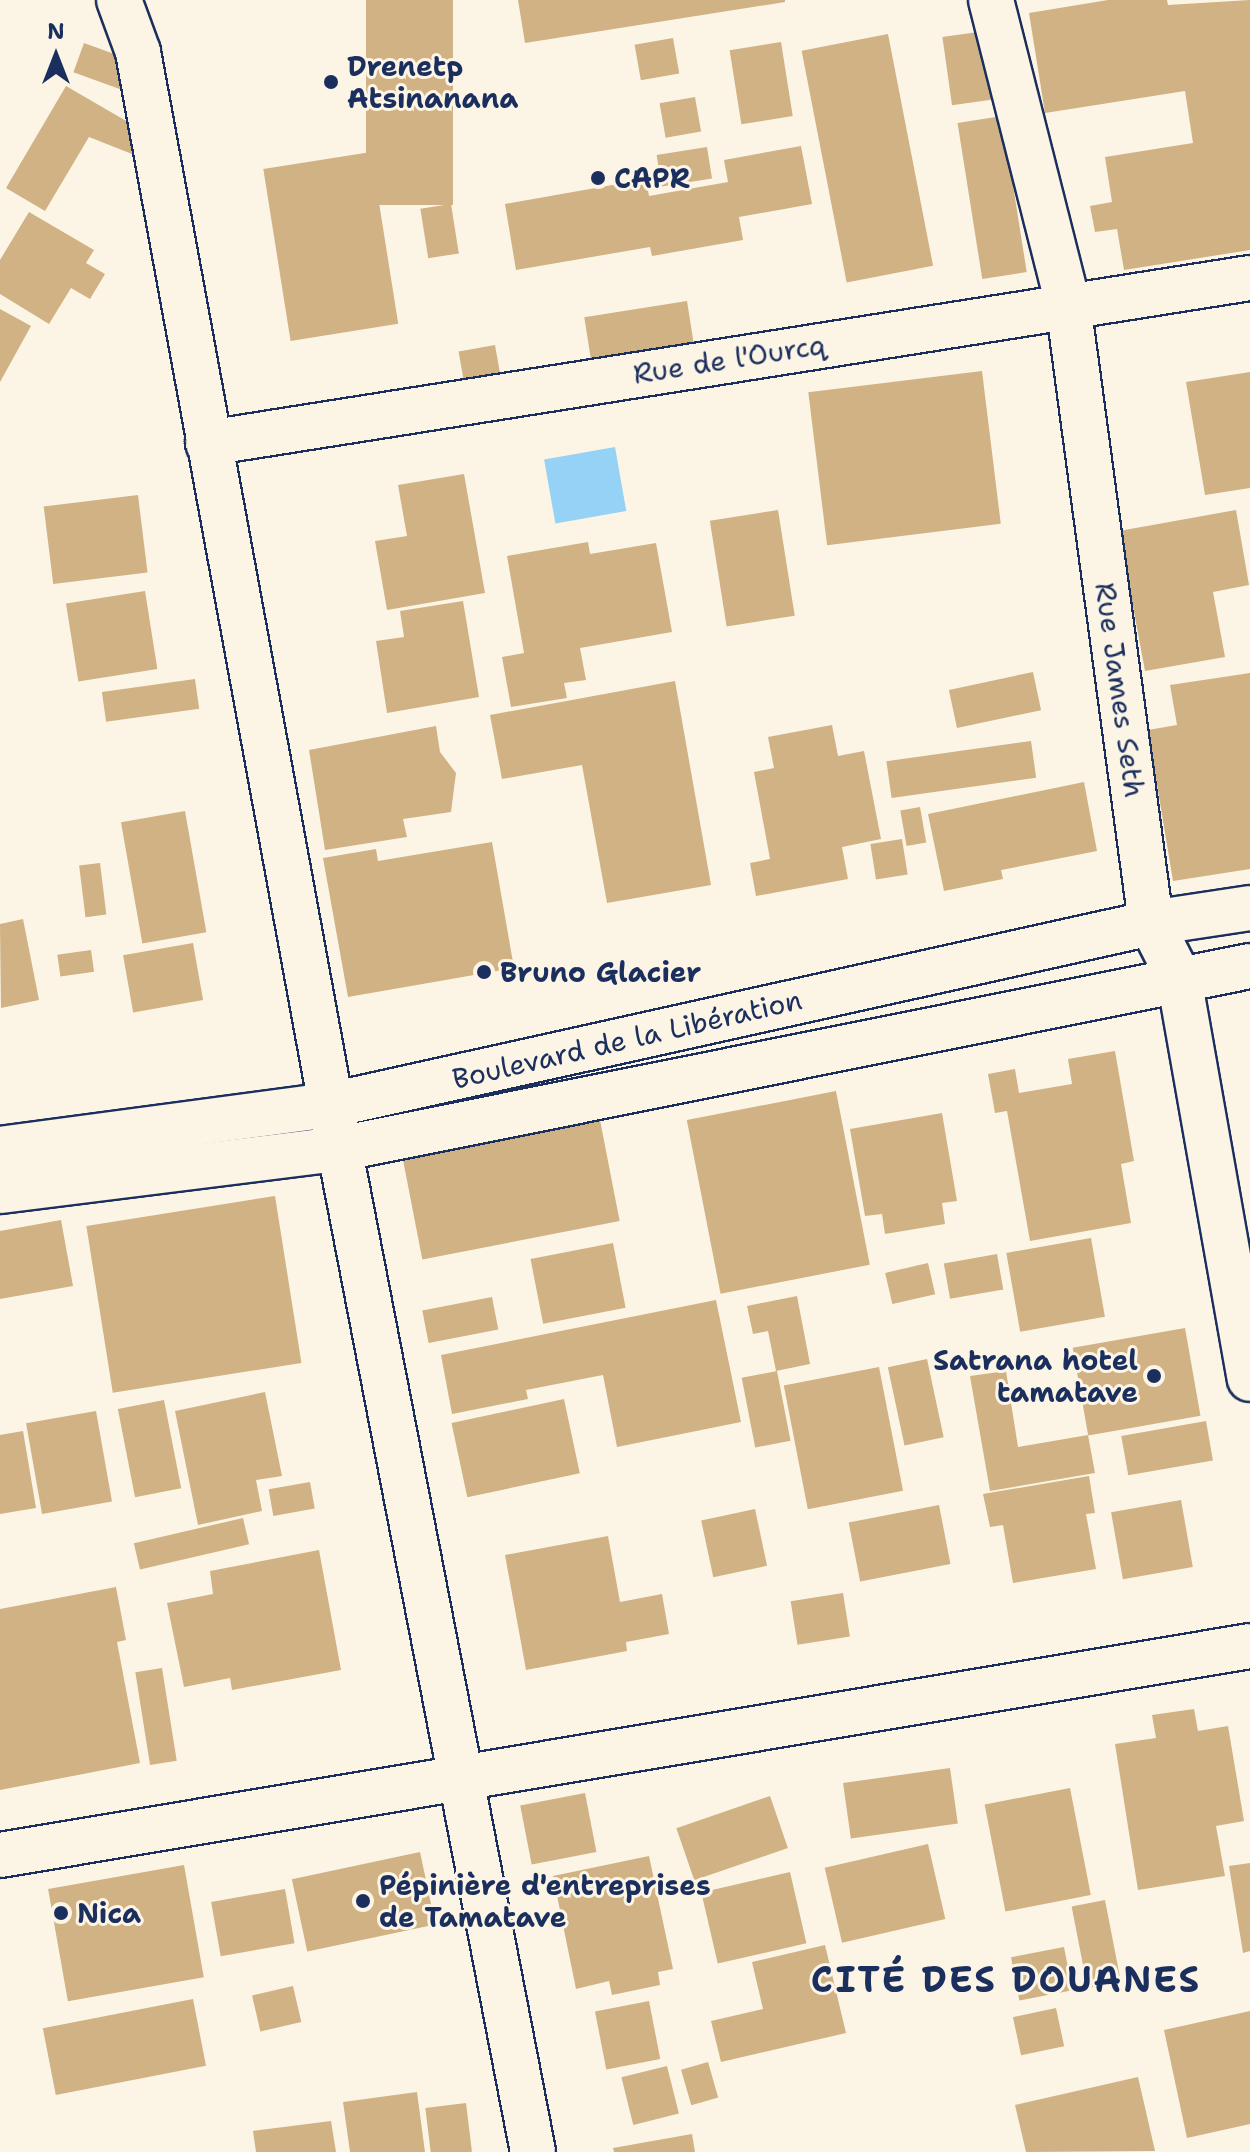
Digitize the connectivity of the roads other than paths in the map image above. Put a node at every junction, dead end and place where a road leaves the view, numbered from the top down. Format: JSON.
{"nodes":[{"id":1,"x":119,"y":0,"type":"edge"},
{"id":2,"x":991,"y":0,"type":"edge"},
{"id":3,"x":1250,"y":278,"type":"edge"},
{"id":4,"x":1068,"y":304,"type":"junction"},
{"id":5,"x":208,"y":443,"type":"junction"},
{"id":6,"x":1250,"y":908,"type":"edge"},
{"id":7,"x":1151,"y":923,"type":"junction"},
{"id":8,"x":1250,"y":966,"type":"edge"},
{"id":9,"x":1179,"y":978,"type":"junction"},
{"id":10,"x":331,"y":1105,"type":"junction"},
{"id":11,"x":0,"y":1149,"type":"edge"},
{"id":12,"x":339,"y":1149,"type":"junction"},
{"id":13,"x":0,"y":1191,"type":"edge"},
{"id":14,"x":1250,"y":1379,"type":"edge"},
{"id":15,"x":1250,"y":1646,"type":"edge"},
{"id":16,"x":461,"y":1782,"type":"junction"},
{"id":17,"x":0,"y":1855,"type":"edge"},
{"id":18,"x":533,"y":2152,"type":"edge"}],
"edges":[{"from":1,"to":5,"type":"street"},
{"from":2,"to":4,"type":"street","name":"Rue James Seth"},
{"from":3,"to":4,"type":"street","name":"Rue de l'Ourcq"},
{"from":4,"to":5,"type":"street","name":"Rue de l'Ourcq"},
{"from":4,"to":7,"type":"street","name":"Rue James Seth"},
{"from":5,"to":10,"type":"street"},
{"from":6,"to":7,"type":"street","name":"Boulevard de la Libération"},
{"from":7,"to":9,"type":"street","name":"Rue James Seth"},
{"from":7,"to":10,"type":"street","name":"Boulevard de la Libération"},
{"from":8,"to":9,"type":"street","name":"Boulevard de la Libération"},
{"from":9,"to":12,"type":"street","name":"Boulevard de la Libération"},
{"from":9,"to":14,"type":"street","name":"Rue James Seth"},
{"from":10,"to":11,"type":"street","name":"Boulevard de la Libération"},
{"from":10,"to":12,"type":"street"},
{"from":12,"to":13,"type":"street","name":"Boulevard de la Libération"},
{"from":12,"to":16,"type":"street"},
{"from":15,"to":16,"type":"street"},
{"from":16,"to":17,"type":"street"},
{"from":16,"to":18,"type":"street"}]}
